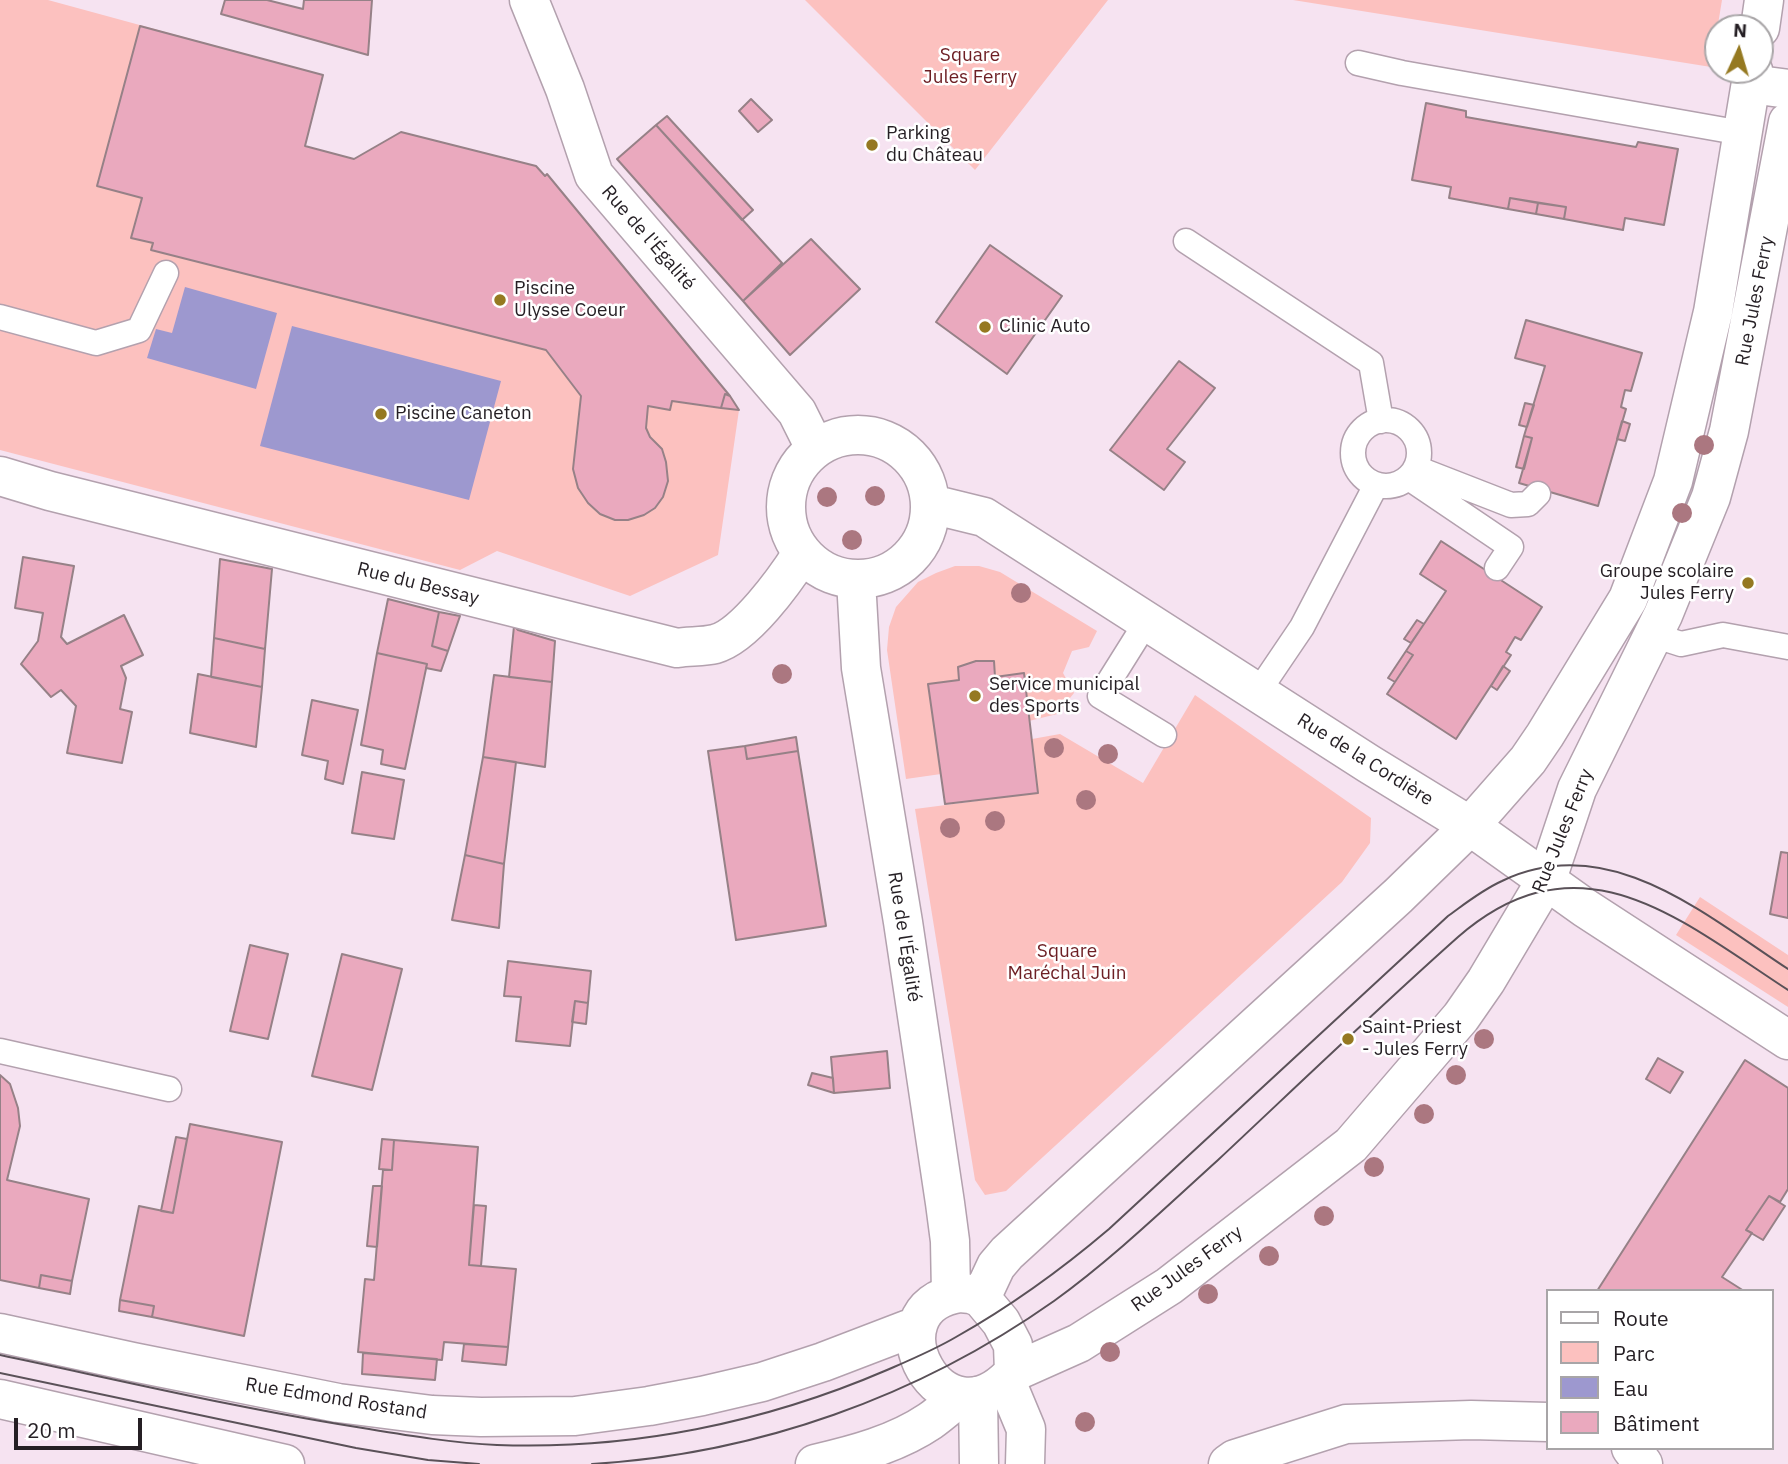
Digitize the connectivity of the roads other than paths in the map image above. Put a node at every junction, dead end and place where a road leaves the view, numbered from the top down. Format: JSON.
{"nodes":[{"id":1,"x":529,"y":0,"type":"edge"},
{"id":2,"x":1358,"y":63,"type":"dead end"},
{"id":3,"x":1763,"y":84,"type":"edge"},
{"id":4,"x":1788,"y":122,"type":"edge"},
{"id":5,"x":1742,"y":133,"type":"junction"},
{"id":6,"x":1186,"y":242,"type":"dead end"},
{"id":7,"x":166,"y":273,"type":"dead end"},
{"id":8,"x":0,"y":317,"type":"edge"},
{"id":9,"x":1381,"y":421,"type":"junction"},
{"id":10,"x":815,"y":448,"type":"junction"},
{"id":11,"x":1413,"y":473,"type":"junction"},
{"id":12,"x":0,"y":475,"type":"edge"},
{"id":13,"x":1376,"y":485,"type":"junction"},
{"id":14,"x":1538,"y":495,"type":"dead end"},
{"id":15,"x":931,"y":504,"type":"junction"},
{"id":16,"x":801,"y":555,"type":"junction"},
{"id":17,"x":1497,"y":568,"type":"dead end"},
{"id":18,"x":856,"y":580,"type":"junction"},
{"id":19,"x":1147,"y":621,"type":"junction"},
{"id":20,"x":1653,"y":635,"type":"junction"},
{"id":21,"x":1788,"y":647,"type":"edge"},
{"id":22,"x":1258,"y":692,"type":"junction"},
{"id":23,"x":1164,"y":735,"type":"dead end"},
{"id":24,"x":1470,"y":825,"type":"junction"},
{"id":25,"x":1545,"y":879,"type":"junction"},
{"id":26,"x":1788,"y":1040,"type":"edge"},
{"id":27,"x":0,"y":1051,"type":"edge"},
{"id":28,"x":169,"y":1089,"type":"dead end"},
{"id":29,"x":966,"y":1296,"type":"junction"},
{"id":30,"x":917,"y":1326,"type":"junction"},
{"id":31,"x":0,"y":1333,"type":"edge"},
{"id":32,"x":989,"y":1386,"type":"junction"},
{"id":33,"x":0,"y":1399,"type":"edge"},
{"id":34,"x":1546,"y":1422,"type":"edge"},
{"id":35,"x":215,"y":1457,"type":"edge"},
{"id":36,"x":285,"y":1464,"type":"edge"},
{"id":37,"x":815,"y":1464,"type":"edge"},
{"id":38,"x":979,"y":1464,"type":"edge"},
{"id":39,"x":1025,"y":1464,"type":"edge"},
{"id":40,"x":1228,"y":1464,"type":"edge"}],
"edges":[{"from":1,"to":10,"type":"main road","name":"Rue de l'Égalité"},
{"from":2,"to":5,"type":"lane"},
{"from":3,"to":5,"type":"main road","name":"Rue Jules Ferry"},
{"from":4,"to":20,"type":"main road","name":"Rue Jules Ferry"},
{"from":5,"to":24,"type":"main road","name":"Rue Jules Ferry"},
{"from":6,"to":9,"type":"lane"},
{"from":7,"to":8,"type":"lane"},
{"from":9,"to":11,"type":"lane"},
{"from":9,"to":13,"type":"lane"},
{"from":10,"to":15,"type":"main road"},
{"from":10,"to":16,"type":"main road"},
{"from":11,"to":13,"type":"lane"},
{"from":11,"to":14,"type":"lane"},
{"from":11,"to":17,"type":"lane"},
{"from":12,"to":16,"type":"main road","name":"Rue du Bessay"},
{"from":13,"to":22,"type":"lane"},
{"from":15,"to":18,"type":"main road"},
{"from":15,"to":19,"type":"main road","name":"Rue de la Cordière"},
{"from":16,"to":18,"type":"main road"},
{"from":18,"to":29,"type":"main road","name":"Rue de l'Égalité"},
{"from":19,"to":22,"type":"main road","name":"Rue de la Cordière"},
{"from":19,"to":23,"type":"lane"},
{"from":20,"to":21,"type":"lane"},
{"from":20,"to":25,"type":"main road","name":"Rue Jules Ferry"},
{"from":22,"to":24,"type":"main road","name":"Rue de la Cordière"},
{"from":24,"to":25,"type":"main road","name":"Rue de la Cordière"},
{"from":24,"to":29,"type":"main road","name":"Rue Jules Ferry"},
{"from":25,"to":26,"type":"main road","name":"Rue de la Cordière"},
{"from":25,"to":32,"type":"main road","name":"Rue Jules Ferry"},
{"from":27,"to":28,"type":"lane"},
{"from":29,"to":30,"type":"main road"},
{"from":29,"to":32,"type":"main road"},
{"from":30,"to":31,"type":"main road","name":"Rue Edmond Rostand"},
{"from":30,"to":32,"type":"main road"},
{"from":32,"to":37,"type":"main road"},
{"from":32,"to":38,"type":"main road"},
{"from":32,"to":39,"type":"main road"},
{"from":33,"to":35,"type":"main road"},
{"from":34,"to":40,"type":"main road"},
{"from":35,"to":36,"type":"main road"}]}
